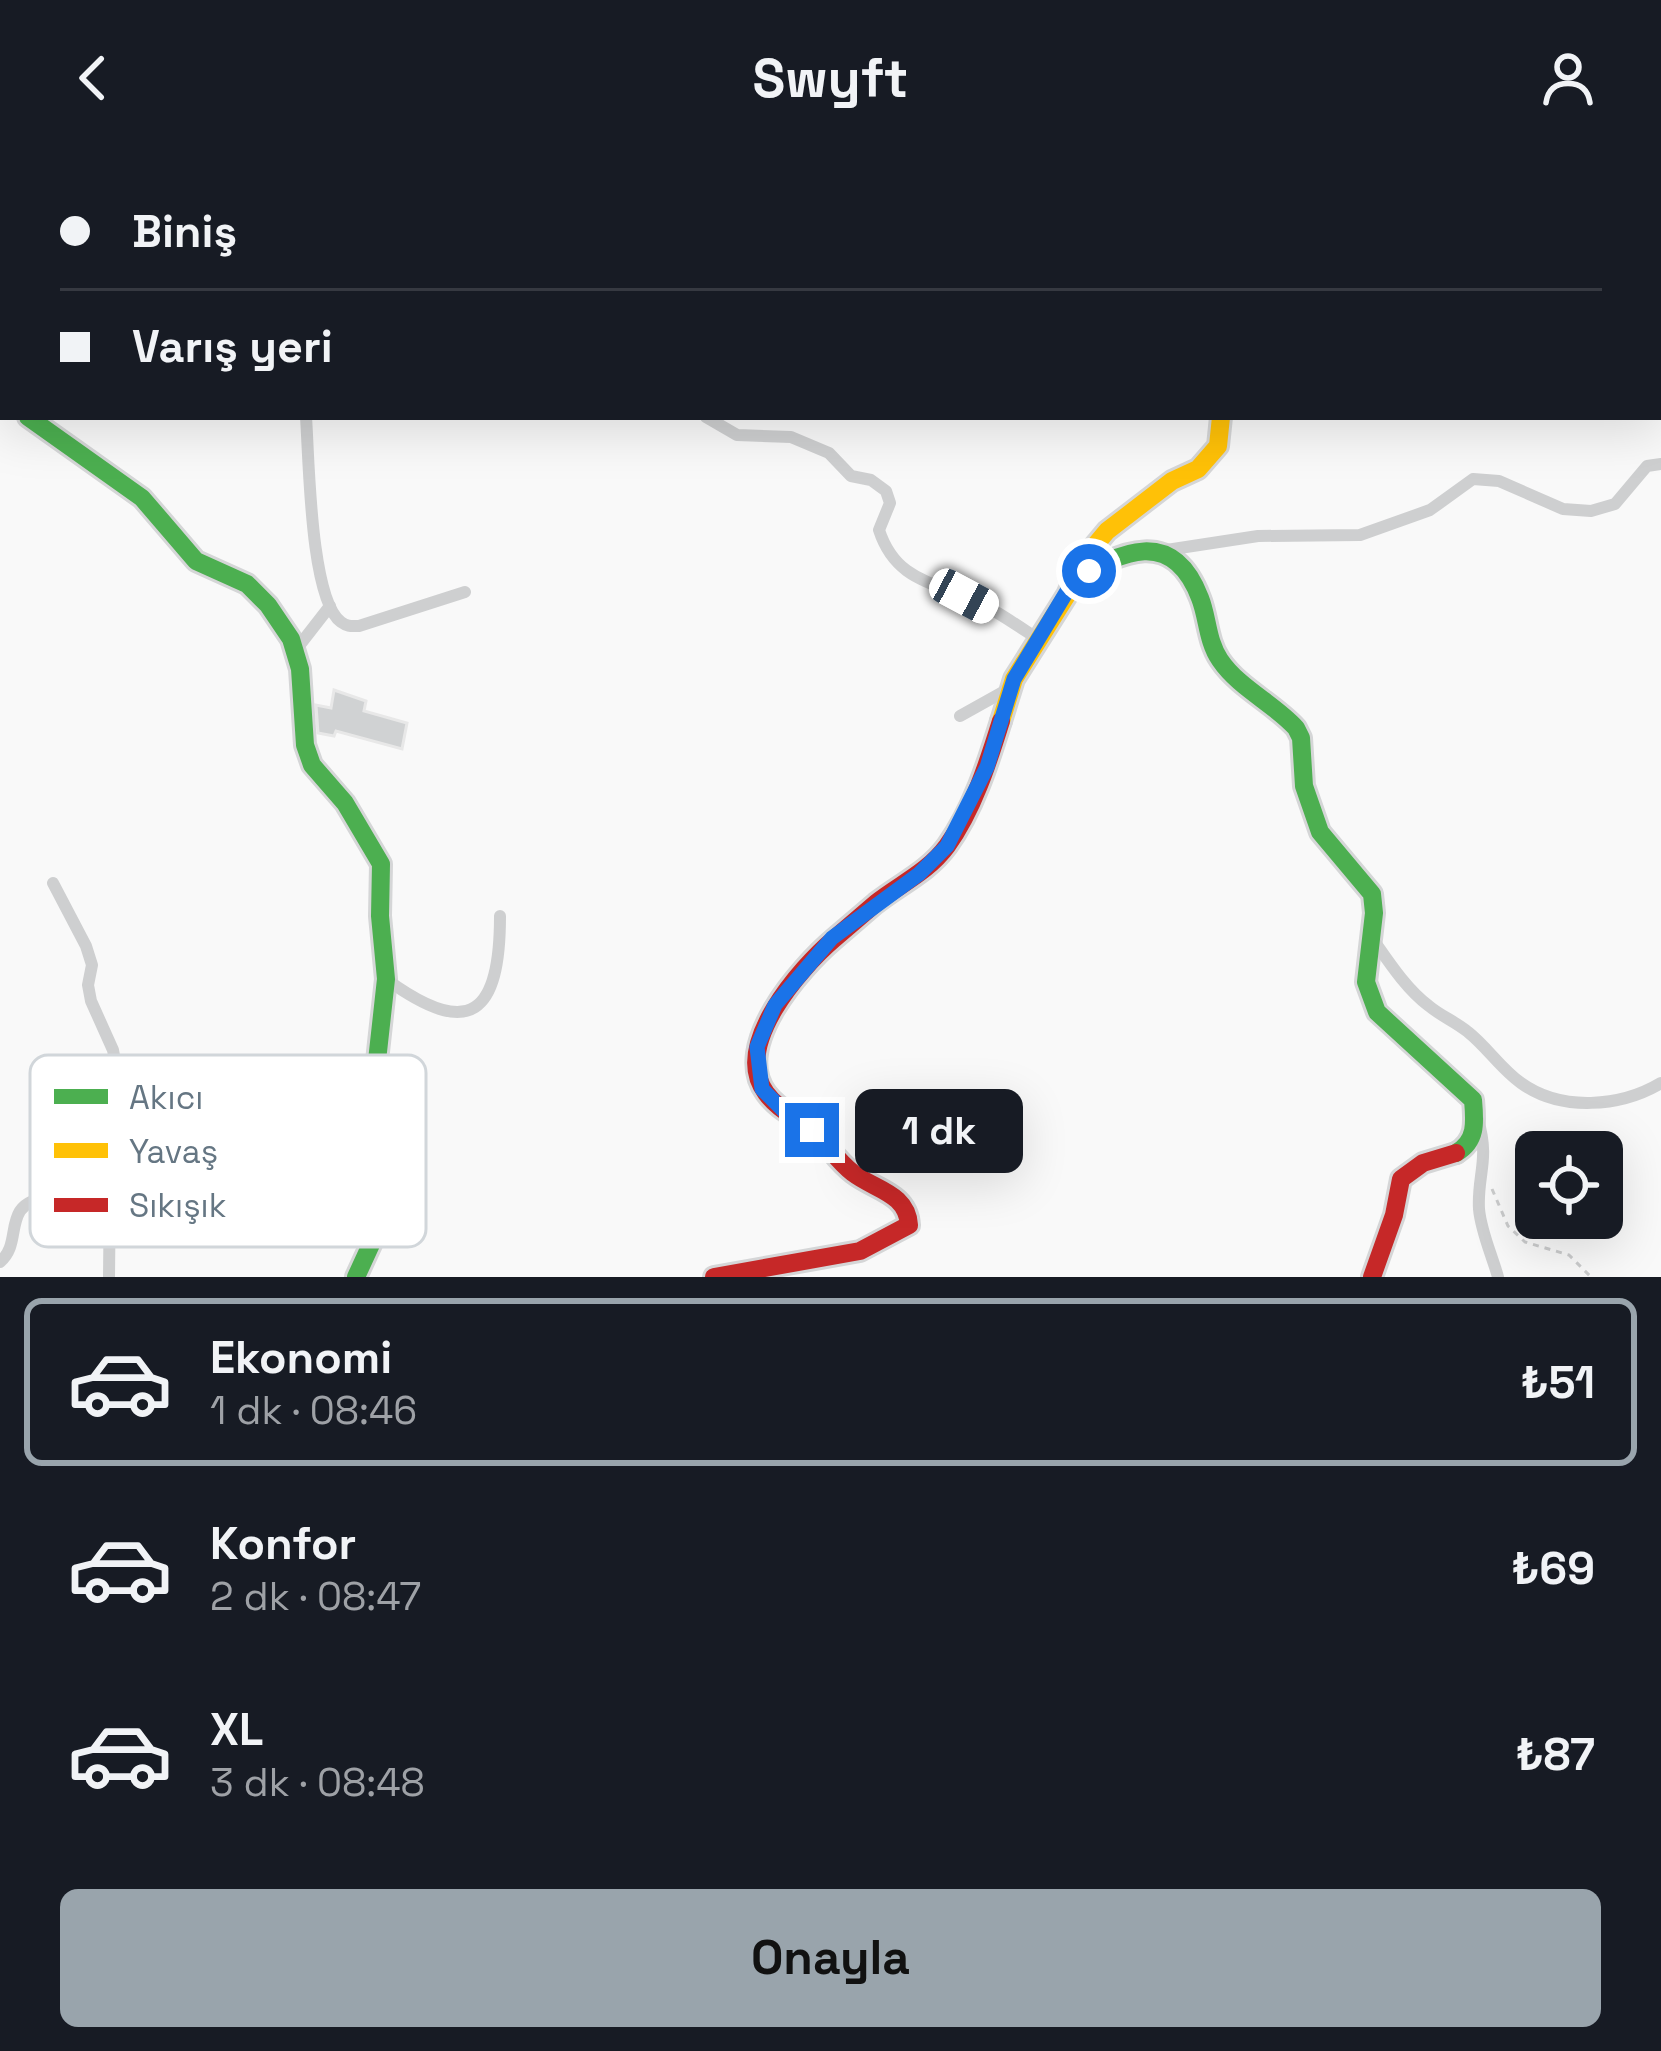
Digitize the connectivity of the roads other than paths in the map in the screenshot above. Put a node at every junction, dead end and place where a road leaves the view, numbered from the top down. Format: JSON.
{"nodes":[{"id":1,"x":32,"y":420,"type":"edge"},
{"id":2,"x":306,"y":420,"type":"edge"},
{"id":3,"x":711,"y":420,"type":"edge"},
{"id":4,"x":1221,"y":420,"type":"edge"},
{"id":5,"x":1661,"y":464,"type":"edge"},
{"id":6,"x":1159,"y":551,"type":"junction"},
{"id":7,"x":1072,"y":583,"type":"junction"},
{"id":8,"x":465,"y":592,"type":"dead end"},
{"id":9,"x":330,"y":606,"type":"junction"},
{"id":10,"x":1038,"y":638,"type":"junction"},
{"id":11,"x":295,"y":651,"type":"junction"},
{"id":12,"x":1014,"y":679,"type":"junction"},
{"id":13,"x":960,"y":716,"type":"dead end"},
{"id":14,"x":53,"y":883,"type":"dead end"},
{"id":15,"x":500,"y":916,"type":"dead end"},
{"id":16,"x":1370,"y":934,"type":"junction"},
{"id":17,"x":386,"y":979,"type":"junction"},
{"id":18,"x":112,"y":1055,"type":"edge"},
{"id":19,"x":378,"y":1055,"type":"edge"},
{"id":20,"x":1661,"y":1083,"type":"edge"},
{"id":21,"x":1475,"y":1111,"type":"junction"},
{"id":22,"x":30,"y":1203,"type":"edge"},
{"id":23,"x":109,"y":1247,"type":"edge"},
{"id":24,"x":371,"y":1247,"type":"edge"},
{"id":25,"x":0,"y":1262,"type":"edge"},
{"id":26,"x":109,"y":1277,"type":"edge"},
{"id":27,"x":356,"y":1277,"type":"edge"},
{"id":28,"x":714,"y":1277,"type":"edge"},
{"id":29,"x":1372,"y":1277,"type":"edge"},
{"id":30,"x":1498,"y":1277,"type":"edge"}],
"edges":[{"from":1,"to":11,"type":"street"},
{"from":2,"to":9,"type":"street"},
{"from":3,"to":10,"type":"street"},
{"from":4,"to":7,"type":"street"},
{"from":5,"to":6,"type":"street"},
{"from":6,"to":7,"type":"street"},
{"from":6,"to":16,"type":"street"},
{"from":7,"to":10,"type":"street"},
{"from":8,"to":9,"type":"street"},
{"from":9,"to":11,"type":"street"},
{"from":10,"to":12,"type":"street"},
{"from":11,"to":17,"type":"street"},
{"from":12,"to":13,"type":"street"},
{"from":12,"to":28,"type":"street"},
{"from":14,"to":18,"type":"street"},
{"from":15,"to":17,"type":"street"},
{"from":16,"to":20,"type":"street"},
{"from":16,"to":21,"type":"street"},
{"from":17,"to":19,"type":"street"},
{"from":21,"to":29,"type":"street"},
{"from":21,"to":30,"type":"street"},
{"from":22,"to":25,"type":"street"},
{"from":23,"to":26,"type":"street"},
{"from":24,"to":27,"type":"street"}]}
